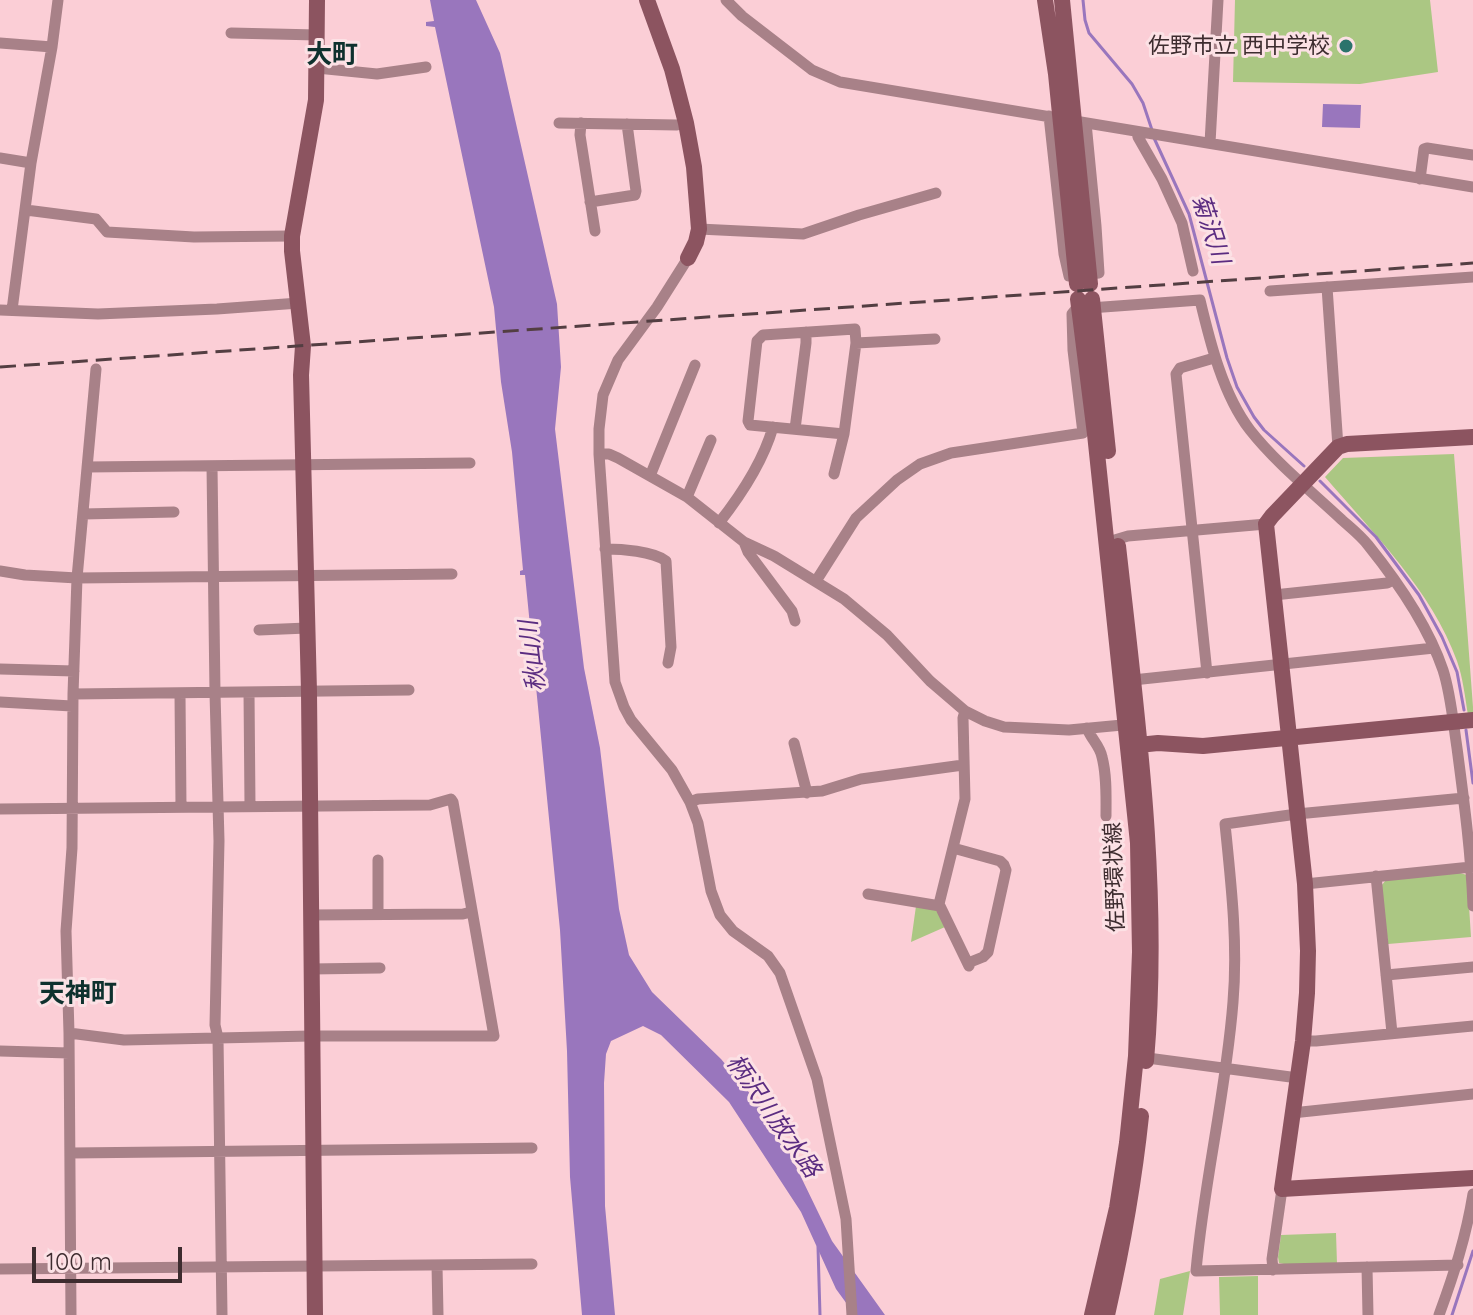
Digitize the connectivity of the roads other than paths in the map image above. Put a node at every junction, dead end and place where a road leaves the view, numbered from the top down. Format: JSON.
{"nodes":[{"id":1,"x":58,"y":0,"type":"edge"},
{"id":2,"x":317,"y":0,"type":"edge"},
{"id":3,"x":647,"y":0,"type":"edge"},
{"id":4,"x":726,"y":0,"type":"edge"},
{"id":5,"x":1045,"y":0,"type":"edge"},
{"id":6,"x":1062,"y":0,"type":"edge"},
{"id":7,"x":1218,"y":0,"type":"edge"},
{"id":8,"x":231,"y":33,"type":"dead end"},
{"id":9,"x":317,"y":35,"type":"junction"},
{"id":10,"x":0,"y":43,"type":"edge"},
{"id":11,"x":52,"y":47,"type":"junction"},
{"id":12,"x":426,"y":67,"type":"dead end"},
{"id":13,"x":317,"y":68,"type":"junction"},
{"id":14,"x":1067,"y":119,"type":"junction"},
{"id":15,"x":559,"y":123,"type":"dead end"},
{"id":16,"x":581,"y":123,"type":"junction"},
{"id":17,"x":686,"y":123,"type":"junction"},
{"id":18,"x":627,"y":124,"type":"junction"},
{"id":19,"x":1140,"y":132,"type":"junction"},
{"id":20,"x":1210,"y":143,"type":"junction"},
{"id":21,"x":1473,"y":155,"type":"edge"},
{"id":22,"x":0,"y":158,"type":"edge"},
{"id":23,"x":31,"y":163,"type":"junction"},
{"id":24,"x":1420,"y":179,"type":"junction"},
{"id":25,"x":1473,"y":187,"type":"edge"},
{"id":26,"x":936,"y":193,"type":"dead end"},
{"id":27,"x":590,"y":202,"type":"junction"},
{"id":28,"x":26,"y":210,"type":"junction"},
{"id":29,"x":699,"y":229,"type":"junction"},
{"id":30,"x":595,"y":231,"type":"dead end"},
{"id":31,"x":292,"y":236,"type":"junction"},
{"id":32,"x":688,"y":258,"type":"joint"},
{"id":33,"x":1193,"y":271,"type":"dead end"},
{"id":34,"x":1473,"y":277,"type":"edge"},
{"id":35,"x":1327,"y":287,"type":"junction"},
{"id":36,"x":1085,"y":291,"type":"junction"},
{"id":37,"x":1270,"y":291,"type":"dead end"},
{"id":38,"x":299,"y":303,"type":"junction"},
{"id":39,"x":6,"y":310,"type":"edge"},
{"id":40,"x":806,"y":332,"type":"junction"},
{"id":41,"x":935,"y":339,"type":"dead end"},
{"id":42,"x":856,"y":343,"type":"junction"},
{"id":43,"x":1214,"y":358,"type":"junction"},
{"id":44,"x":695,"y":365,"type":"dead end"},
{"id":45,"x":96,"y":369,"type":"dead end"},
{"id":46,"x":773,"y":427,"type":"junction"},
{"id":47,"x":795,"y":429,"type":"junction"},
{"id":48,"x":844,"y":434,"type":"junction"},
{"id":49,"x":1473,"y":437,"type":"edge"},
{"id":50,"x":711,"y":440,"type":"dead end"},
{"id":51,"x":1338,"y":447,"type":"junction"},
{"id":52,"x":599,"y":454,"type":"junction"},
{"id":53,"x":470,"y":463,"type":"dead end"},
{"id":54,"x":303,"y":465,"type":"junction"},
{"id":55,"x":212,"y":466,"type":"junction"},
{"id":56,"x":87,"y":467,"type":"junction"},
{"id":57,"x":834,"y":474,"type":"dead end"},
{"id":58,"x":650,"y":476,"type":"junction"},
{"id":59,"x":1303,"y":483,"type":"junction"},
{"id":60,"x":687,"y":497,"type":"junction"},
{"id":61,"x":174,"y":512,"type":"dead end"},
{"id":62,"x":83,"y":514,"type":"junction"},
{"id":63,"x":719,"y":523,"type":"junction"},
{"id":64,"x":1266,"y":524,"type":"junction"},
{"id":65,"x":1192,"y":530,"type":"junction"},
{"id":66,"x":1112,"y":541,"type":"junction"},
{"id":67,"x":744,"y":542,"type":"junction"},
{"id":68,"x":605,"y":549,"type":"junction"},
{"id":69,"x":0,"y":571,"type":"edge"},
{"id":70,"x":452,"y":574,"type":"dead end"},
{"id":71,"x":214,"y":576,"type":"junction"},
{"id":72,"x":306,"y":576,"type":"junction"},
{"id":73,"x":77,"y":578,"type":"junction"},
{"id":74,"x":1393,"y":580,"type":"junction"},
{"id":75,"x":816,"y":581,"type":"junction"},
{"id":76,"x":1274,"y":595,"type":"junction"},
{"id":77,"x":795,"y":621,"type":"dead end"},
{"id":78,"x":307,"y":628,"type":"junction"},
{"id":79,"x":259,"y":630,"type":"dead end"},
{"id":80,"x":1434,"y":648,"type":"junction"},
{"id":81,"x":668,"y":663,"type":"dead end"},
{"id":82,"x":1281,"y":665,"type":"junction"},
{"id":83,"x":0,"y":669,"type":"edge"},
{"id":84,"x":74,"y":671,"type":"junction"},
{"id":85,"x":1207,"y":673,"type":"junction"},
{"id":86,"x":1133,"y":680,"type":"junction"},
{"id":87,"x":409,"y":690,"type":"dead end"},
{"id":88,"x":249,"y":692,"type":"junction"},
{"id":89,"x":309,"y":692,"type":"junction"},
{"id":90,"x":215,"y":693,"type":"junction"},
{"id":91,"x":180,"y":694,"type":"junction"},
{"id":92,"x":72,"y":700,"type":"junction"},
{"id":93,"x":0,"y":702,"type":"edge"},
{"id":94,"x":965,"y":711,"type":"junction"},
{"id":95,"x":1473,"y":720,"type":"edge"},
{"id":96,"x":1453,"y":722,"type":"junction"},
{"id":97,"x":1131,"y":724,"type":"junction"},
{"id":98,"x":1087,"y":728,"type":"junction"},
{"id":99,"x":1289,"y":739,"type":"junction"},
{"id":100,"x":794,"y":743,"type":"dead end"},
{"id":101,"x":1134,"y":746,"type":"junction"},
{"id":102,"x":963,"y":765,"type":"junction"},
{"id":103,"x":807,"y":793,"type":"junction"},
{"id":104,"x":1464,"y":798,"type":"junction"},
{"id":105,"x":690,"y":802,"type":"junction"},
{"id":106,"x":217,"y":806,"type":"junction"},
{"id":107,"x":250,"y":806,"type":"junction"},
{"id":108,"x":181,"y":807,"type":"junction"},
{"id":109,"x":310,"y":807,"type":"junction"},
{"id":110,"x":71,"y":808,"type":"junction"},
{"id":111,"x":0,"y":809,"type":"edge"},
{"id":112,"x":1297,"y":814,"type":"junction"},
{"id":113,"x":1106,"y":816,"type":"dead end"},
{"id":114,"x":953,"y":848,"type":"junction"},
{"id":115,"x":378,"y":860,"type":"dead end"},
{"id":116,"x":1471,"y":867,"type":"edge"},
{"id":117,"x":1376,"y":876,"type":"junction"},
{"id":118,"x":1305,"y":884,"type":"junction"},
{"id":119,"x":868,"y":894,"type":"dead end"},
{"id":120,"x":940,"y":906,"type":"junction"},
{"id":121,"x":1473,"y":906,"type":"edge"},
{"id":122,"x":471,"y":912,"type":"junction"},
{"id":123,"x":378,"y":914,"type":"junction"},
{"id":124,"x":310,"y":915,"type":"junction"},
{"id":125,"x":1473,"y":967,"type":"edge"},
{"id":126,"x":380,"y":968,"type":"dead end"},
{"id":127,"x":311,"y":969,"type":"junction"},
{"id":128,"x":1386,"y":975,"type":"junction"},
{"id":129,"x":1473,"y":1026,"type":"edge"},
{"id":130,"x":69,"y":1033,"type":"junction"},
{"id":131,"x":1392,"y":1033,"type":"junction"},
{"id":132,"x":311,"y":1036,"type":"junction"},
{"id":133,"x":218,"y":1038,"type":"junction"},
{"id":134,"x":1303,"y":1041,"type":"junction"},
{"id":135,"x":0,"y":1051,"type":"edge"},
{"id":136,"x":69,"y":1053,"type":"junction"},
{"id":137,"x":1141,"y":1057,"type":"junction"},
{"id":138,"x":1226,"y":1068,"type":"junction"},
{"id":139,"x":1298,"y":1078,"type":"junction"},
{"id":140,"x":1473,"y":1094,"type":"edge"},
{"id":141,"x":1292,"y":1113,"type":"junction"},
{"id":142,"x":532,"y":1148,"type":"dead end"},
{"id":143,"x":313,"y":1151,"type":"junction"},
{"id":144,"x":220,"y":1152,"type":"junction"},
{"id":145,"x":71,"y":1153,"type":"junction"},
{"id":146,"x":1473,"y":1178,"type":"edge"},
{"id":147,"x":1282,"y":1189,"type":"junction"},
{"id":148,"x":1473,"y":1194,"type":"edge"},
{"id":149,"x":532,"y":1264,"type":"dead end"},
{"id":150,"x":437,"y":1265,"type":"junction"},
{"id":151,"x":1458,"y":1265,"type":"junction"},
{"id":152,"x":313,"y":1266,"type":"junction"},
{"id":153,"x":221,"y":1267,"type":"junction"},
{"id":154,"x":1367,"y":1267,"type":"junction"},
{"id":155,"x":0,"y":1269,"type":"edge"},
{"id":156,"x":71,"y":1269,"type":"junction"},
{"id":157,"x":1273,"y":1270,"type":"junction"},
{"id":158,"x":71,"y":1315,"type":"edge"},
{"id":159,"x":222,"y":1315,"type":"edge"},
{"id":160,"x":315,"y":1315,"type":"edge"},
{"id":161,"x":438,"y":1315,"type":"edge"},
{"id":162,"x":852,"y":1315,"type":"edge"},
{"id":163,"x":1092,"y":1315,"type":"edge"},
{"id":164,"x":1107,"y":1315,"type":"edge"},
{"id":165,"x":1368,"y":1315,"type":"edge"},
{"id":166,"x":1439,"y":1315,"type":"edge"}],
"edges":[{"from":1,"to":11,"type":"street"},
{"from":2,"to":9,"type":"street"},
{"from":3,"to":17,"type":"street"},
{"from":4,"to":14,"type":"street"},
{"from":5,"to":14,"type":"street"},
{"from":6,"to":14,"type":"street"},
{"from":7,"to":20,"type":"street"},
{"from":8,"to":9,"type":"street"},
{"from":9,"to":13,"type":"street"},
{"from":10,"to":11,"type":"street"},
{"from":11,"to":23,"type":"street"},
{"from":12,"to":13,"type":"street"},
{"from":13,"to":31,"type":"street"},
{"from":14,"to":19,"type":"street"},
{"from":14,"to":36,"type":"street","name":"佐野環状線"},
{"from":14,"to":36,"type":"street"},
{"from":14,"to":36,"type":"street"},
{"from":15,"to":16,"type":"street"},
{"from":16,"to":18,"type":"street"},
{"from":16,"to":27,"type":"street"},
{"from":17,"to":18,"type":"street"},
{"from":17,"to":29,"type":"street"},
{"from":18,"to":27,"type":"street"},
{"from":19,"to":20,"type":"street"},
{"from":19,"to":33,"type":"street"},
{"from":20,"to":24,"type":"street"},
{"from":21,"to":24,"type":"street"},
{"from":22,"to":23,"type":"street"},
{"from":23,"to":28,"type":"street"},
{"from":24,"to":25,"type":"street"},
{"from":26,"to":29,"type":"street"},
{"from":27,"to":30,"type":"street"},
{"from":28,"to":31,"type":"street"},
{"from":28,"to":39,"type":"street"},
{"from":29,"to":32,"type":"street"},
{"from":31,"to":38,"type":"street"},
{"from":32,"to":52,"type":"street"},
{"from":34,"to":35,"type":"street"},
{"from":35,"to":37,"type":"street"},
{"from":35,"to":51,"type":"street"},
{"from":36,"to":43,"type":"street"},
{"from":36,"to":66,"type":"street","name":"佐野環状線"},
{"from":36,"to":75,"type":"street"},
{"from":38,"to":39,"type":"street"},
{"from":38,"to":54,"type":"street"},
{"from":40,"to":42,"type":"street"},
{"from":40,"to":46,"type":"street"},
{"from":40,"to":47,"type":"street"},
{"from":41,"to":42,"type":"street"},
{"from":42,"to":48,"type":"street"},
{"from":43,"to":59,"type":"street"},
{"from":43,"to":65,"type":"street"},
{"from":44,"to":58,"type":"street"},
{"from":45,"to":56,"type":"street"},
{"from":46,"to":47,"type":"street"},
{"from":46,"to":63,"type":"street"},
{"from":47,"to":48,"type":"street"},
{"from":48,"to":57,"type":"street"},
{"from":49,"to":51,"type":"street"},
{"from":50,"to":60,"type":"street"},
{"from":51,"to":59,"type":"street"},
{"from":52,"to":58,"type":"street"},
{"from":52,"to":68,"type":"street"},
{"from":53,"to":54,"type":"street"},
{"from":54,"to":55,"type":"street"},
{"from":54,"to":72,"type":"street"},
{"from":55,"to":56,"type":"street"},
{"from":55,"to":71,"type":"street"},
{"from":56,"to":62,"type":"street"},
{"from":58,"to":60,"type":"street"},
{"from":59,"to":64,"type":"street"},
{"from":59,"to":74,"type":"street"},
{"from":60,"to":63,"type":"street"},
{"from":61,"to":62,"type":"street"},
{"from":62,"to":73,"type":"street"},
{"from":63,"to":67,"type":"street"},
{"from":64,"to":65,"type":"street"},
{"from":64,"to":76,"type":"street"},
{"from":65,"to":66,"type":"street"},
{"from":65,"to":85,"type":"street"},
{"from":66,"to":86,"type":"street","name":"佐野環状線"},
{"from":66,"to":97,"type":"street","name":"佐野環状線"},
{"from":67,"to":75,"type":"street"},
{"from":67,"to":77,"type":"street"},
{"from":68,"to":81,"type":"street"},
{"from":68,"to":105,"type":"street"},
{"from":69,"to":73,"type":"street"},
{"from":70,"to":72,"type":"street"},
{"from":71,"to":72,"type":"street"},
{"from":71,"to":73,"type":"street"},
{"from":71,"to":90,"type":"street"},
{"from":72,"to":78,"type":"street"},
{"from":73,"to":84,"type":"street"},
{"from":74,"to":76,"type":"street"},
{"from":74,"to":80,"type":"street"},
{"from":75,"to":94,"type":"street"},
{"from":76,"to":82,"type":"street"},
{"from":78,"to":79,"type":"street"},
{"from":78,"to":89,"type":"street"},
{"from":80,"to":82,"type":"street"},
{"from":80,"to":96,"type":"street"},
{"from":82,"to":85,"type":"street"},
{"from":82,"to":99,"type":"street"},
{"from":83,"to":84,"type":"street"},
{"from":84,"to":92,"type":"street"},
{"from":85,"to":86,"type":"street"},
{"from":86,"to":97,"type":"street","name":"佐野環状線"},
{"from":87,"to":89,"type":"street"},
{"from":88,"to":89,"type":"street"},
{"from":88,"to":90,"type":"street"},
{"from":88,"to":107,"type":"street"},
{"from":89,"to":109,"type":"street"},
{"from":90,"to":91,"type":"street"},
{"from":90,"to":106,"type":"street"},
{"from":91,"to":92,"type":"street"},
{"from":91,"to":108,"type":"street"},
{"from":92,"to":93,"type":"street"},
{"from":92,"to":110,"type":"street"},
{"from":94,"to":98,"type":"street"},
{"from":94,"to":102,"type":"street"},
{"from":95,"to":96,"type":"street"},
{"from":96,"to":99,"type":"street"},
{"from":96,"to":104,"type":"street"},
{"from":97,"to":98,"type":"street"},
{"from":97,"to":101,"type":"street","name":"佐野環状線"},
{"from":98,"to":113,"type":"street"},
{"from":99,"to":101,"type":"street"},
{"from":99,"to":112,"type":"street"},
{"from":100,"to":103,"type":"street"},
{"from":101,"to":137,"type":"street","name":"佐野環状線"},
{"from":102,"to":103,"type":"street"},
{"from":102,"to":114,"type":"street"},
{"from":103,"to":105,"type":"street"},
{"from":104,"to":112,"type":"street"},
{"from":104,"to":116,"type":"street"},
{"from":105,"to":162,"type":"street"},
{"from":106,"to":107,"type":"street"},
{"from":106,"to":108,"type":"street"},
{"from":106,"to":133,"type":"street"},
{"from":107,"to":109,"type":"street"},
{"from":108,"to":110,"type":"street"},
{"from":109,"to":122,"type":"street"},
{"from":109,"to":124,"type":"street"},
{"from":110,"to":111,"type":"street"},
{"from":110,"to":130,"type":"street"},
{"from":112,"to":118,"type":"street"},
{"from":112,"to":138,"type":"street"},
{"from":114,"to":120,"type":"street"},
{"from":114,"to":120,"type":"street"},
{"from":115,"to":123,"type":"street"},
{"from":116,"to":117,"type":"street"},
{"from":116,"to":121,"type":"street"},
{"from":117,"to":118,"type":"street"},
{"from":117,"to":128,"type":"street"},
{"from":118,"to":134,"type":"street"},
{"from":119,"to":120,"type":"street"},
{"from":122,"to":123,"type":"street"},
{"from":122,"to":132,"type":"street"},
{"from":123,"to":124,"type":"street"},
{"from":124,"to":127,"type":"street"},
{"from":125,"to":128,"type":"street"},
{"from":126,"to":127,"type":"street"},
{"from":127,"to":132,"type":"street"},
{"from":128,"to":131,"type":"street"},
{"from":129,"to":131,"type":"street"},
{"from":130,"to":133,"type":"street"},
{"from":130,"to":136,"type":"street"},
{"from":131,"to":134,"type":"street"},
{"from":132,"to":133,"type":"street"},
{"from":132,"to":143,"type":"street"},
{"from":133,"to":144,"type":"street"},
{"from":134,"to":139,"type":"street"},
{"from":135,"to":136,"type":"street"},
{"from":136,"to":145,"type":"street"},
{"from":137,"to":138,"type":"street"},
{"from":137,"to":163,"type":"street","name":"佐野環状線"},
{"from":137,"to":164,"type":"street","name":"佐野環状線"},
{"from":138,"to":139,"type":"street"},
{"from":138,"to":157,"type":"street"},
{"from":139,"to":141,"type":"street"},
{"from":140,"to":141,"type":"street"},
{"from":141,"to":147,"type":"street"},
{"from":142,"to":143,"type":"street"},
{"from":143,"to":144,"type":"street"},
{"from":143,"to":152,"type":"street"},
{"from":144,"to":145,"type":"street"},
{"from":144,"to":153,"type":"street"},
{"from":145,"to":156,"type":"street"},
{"from":146,"to":147,"type":"street"},
{"from":147,"to":157,"type":"street"},
{"from":148,"to":151,"type":"street"},
{"from":149,"to":150,"type":"street"},
{"from":150,"to":152,"type":"street"},
{"from":150,"to":161,"type":"street"},
{"from":151,"to":154,"type":"street"},
{"from":151,"to":166,"type":"street"},
{"from":152,"to":153,"type":"street"},
{"from":152,"to":160,"type":"street"},
{"from":153,"to":156,"type":"street"},
{"from":153,"to":159,"type":"street"},
{"from":154,"to":157,"type":"street"},
{"from":154,"to":165,"type":"street"},
{"from":155,"to":156,"type":"street"},
{"from":156,"to":158,"type":"street"}]}
